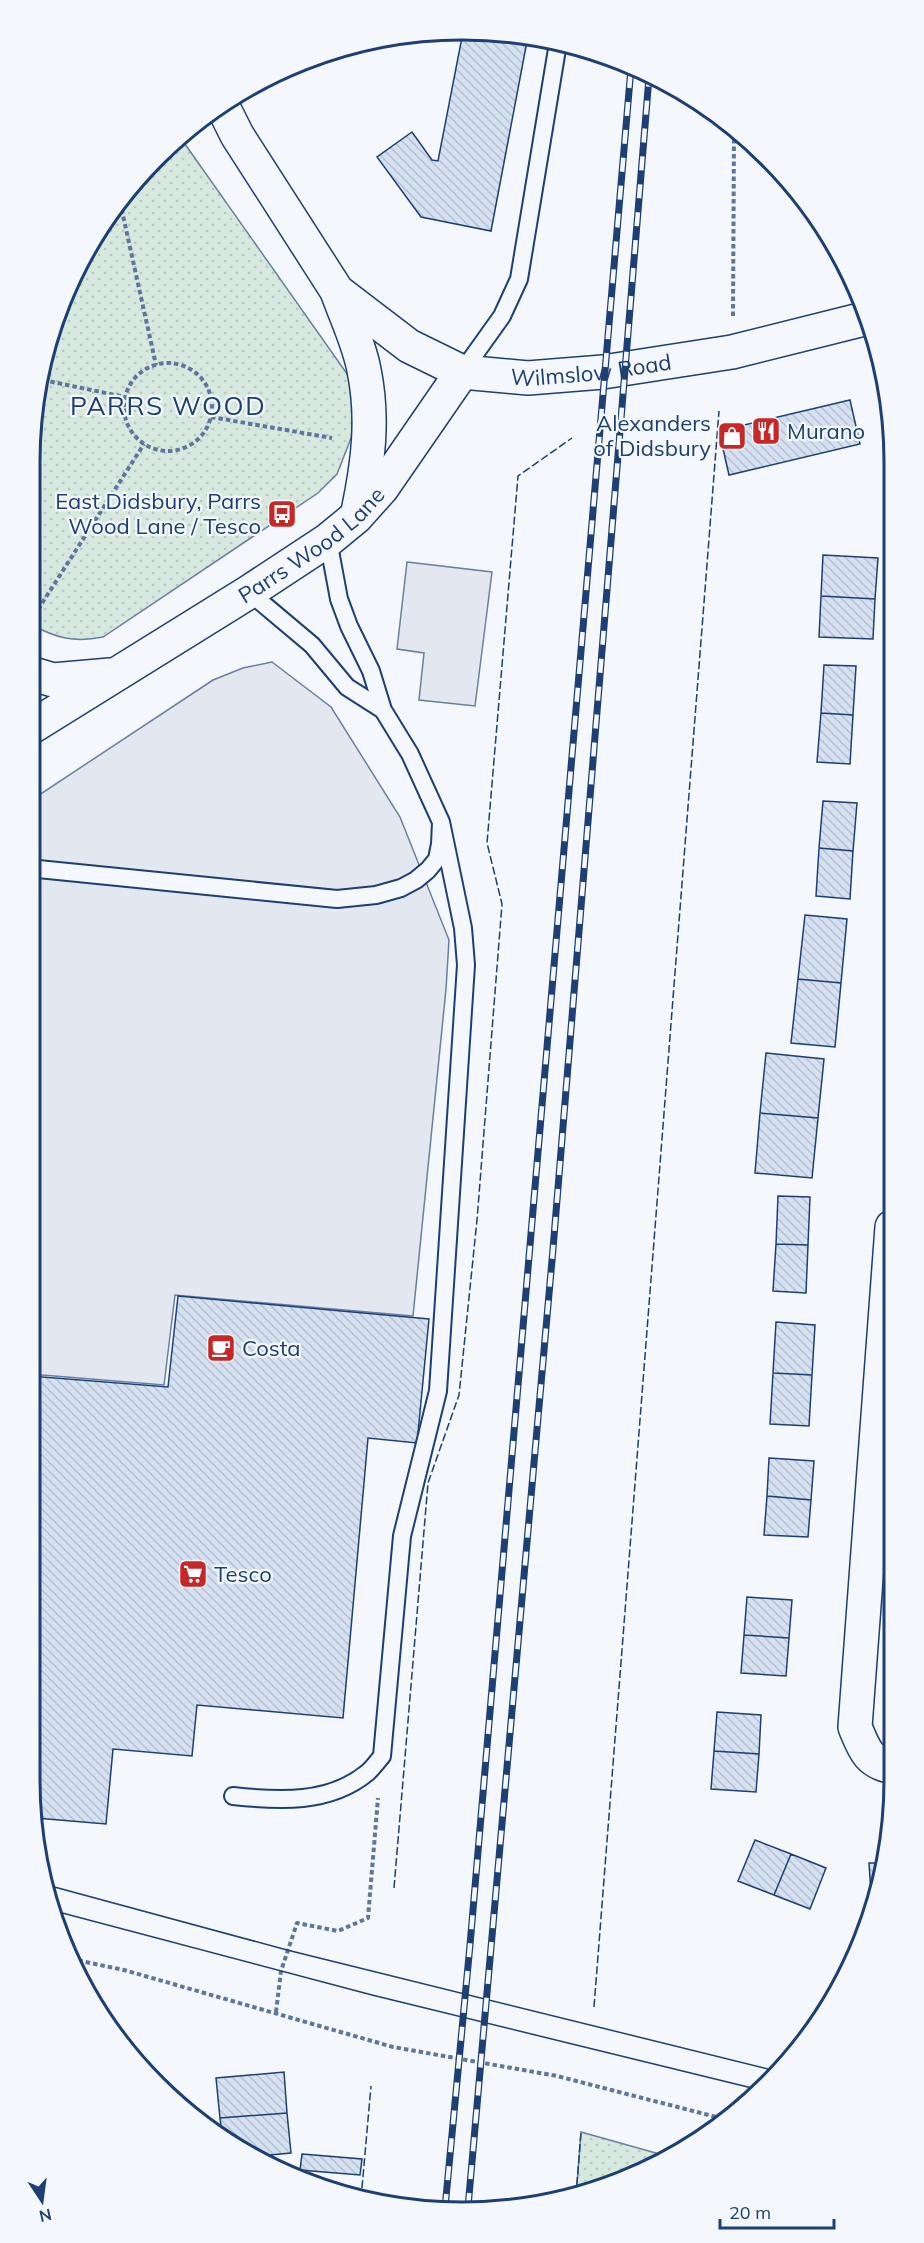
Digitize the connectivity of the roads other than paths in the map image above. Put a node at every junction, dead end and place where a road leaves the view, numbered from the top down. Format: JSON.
{"nodes":[{"id":1,"x":557,"y":52,"type":"edge"},
{"id":2,"x":226,"y":113,"type":"edge"},
{"id":3,"x":218,"y":119,"type":"edge"},
{"id":4,"x":237,"y":135,"type":"junction"},
{"id":5,"x":337,"y":291,"type":"junction"},
{"id":6,"x":858,"y":320,"type":"edge"},
{"id":7,"x":462,"y":372,"type":"junction"},
{"id":8,"x":356,"y":517,"type":"junction"},
{"id":9,"x":328,"y":540,"type":"junction"},
{"id":10,"x":249,"y":592,"type":"junction"},
{"id":11,"x":117,"y":674,"type":"junction"},
{"id":12,"x":40,"y":676,"type":"edge"},
{"id":13,"x":383,"y":710,"type":"junction"},
{"id":14,"x":40,"y":722,"type":"edge"},
{"id":15,"x":441,"y":822,"type":"junction"},
{"id":16,"x":40,"y":869,"type":"edge"},
{"id":17,"x":884,"y":1335,"type":"edge"},
{"id":18,"x":884,"y":1765,"type":"edge"},
{"id":19,"x":233,"y":1796,"type":"dead end"}],
"edges":[{"from":1,"to":7,"type":"lane"},
{"from":2,"to":4,"type":"main road","name":"Wilmslow Road"},
{"from":3,"to":4,"type":"main road","name":"Wilmslow Road"},
{"from":4,"to":5,"type":"main road","name":"Wilmslow Road"},
{"from":5,"to":7,"type":"main road","name":"Wilmslow Road"},
{"from":5,"to":8,"type":"main road","name":"Wilmslow Road"},
{"from":6,"to":7,"type":"main road","name":"Wilmslow Road"},
{"from":7,"to":8,"type":"main road","name":"Parrs Wood Lane"},
{"from":8,"to":9,"type":"main road","name":"Parrs Wood Lane"},
{"from":9,"to":10,"type":"main road","name":"Parrs Wood Lane"},
{"from":9,"to":13,"type":"lane"},
{"from":10,"to":11,"type":"main road","name":"Parrs Wood Lane"},
{"from":10,"to":13,"type":"lane"},
{"from":11,"to":12,"type":"main road","name":"Parrs Wood Lane"},
{"from":11,"to":14,"type":"main road","name":"Parrs Wood Lane"},
{"from":13,"to":15,"type":"lane"},
{"from":15,"to":16,"type":"lane"},
{"from":15,"to":19,"type":"lane"},
{"from":17,"to":18,"type":"main road"}]}
